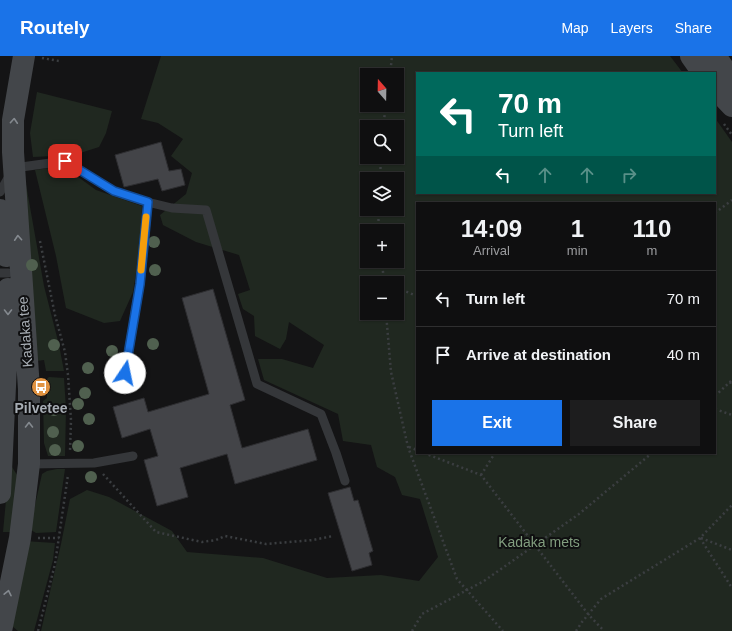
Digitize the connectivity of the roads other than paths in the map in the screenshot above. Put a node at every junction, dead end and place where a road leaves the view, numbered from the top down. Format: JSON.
{"nodes":[{"id":1,"x":690,"y":56,"type":"edge"},
{"id":2,"x":716,"y":56,"type":"edge"},
{"id":3,"x":33,"y":57,"type":"edge"},
{"id":4,"x":702,"y":72,"type":"edge"},
{"id":5,"x":732,"y":80,"type":"edge"},
{"id":6,"x":716,"y":89,"type":"edge"},
{"id":7,"x":732,"y":106,"type":"edge"},
{"id":8,"x":14,"y":168,"type":"junction"},
{"id":9,"x":0,"y":192,"type":"edge"},
{"id":10,"x":148,"y":202,"type":"junction"},
{"id":11,"x":0,"y":210,"type":"edge"},
{"id":12,"x":4,"y":273,"type":"edge"},
{"id":13,"x":124,"y":379,"type":"dead end"},
{"id":14,"x":3,"y":446,"type":"junction"},
{"id":15,"x":133,"y":456,"type":"dead end"},
{"id":16,"x":29,"y":464,"type":"junction"},
{"id":17,"x":345,"y":481,"type":"dead end"},
{"id":18,"x":1,"y":482,"type":"edge"},
{"id":19,"x":0,"y":631,"type":"edge"}],
"edges":[{"from":1,"to":4,"type":"main road"},
{"from":2,"to":5,"type":"main road"},
{"from":8,"to":3,"type":"main road","name":"Kadaka tee","one_way":true},
{"from":6,"to":7,"type":"main road"},
{"from":8,"to":9,"type":"lane"},
{"from":8,"to":10,"type":"lane"},
{"from":16,"to":8,"type":"main road","name":"Kadaka tee","one_way":true},
{"from":10,"to":13,"type":"lane"},
{"from":10,"to":17,"type":"lane"},
{"from":11,"to":12,"type":"main road","name":"Kadaka tee"},
{"from":12,"to":14,"type":"main road","name":"Kadaka tee","one_way":true},
{"from":14,"to":16,"type":"main road"},
{"from":14,"to":18,"type":"main road","name":"Kadaka tee"},
{"from":15,"to":16,"type":"lane"},
{"from":19,"to":16,"type":"main road","name":"Kadaka tee","one_way":true}]}
